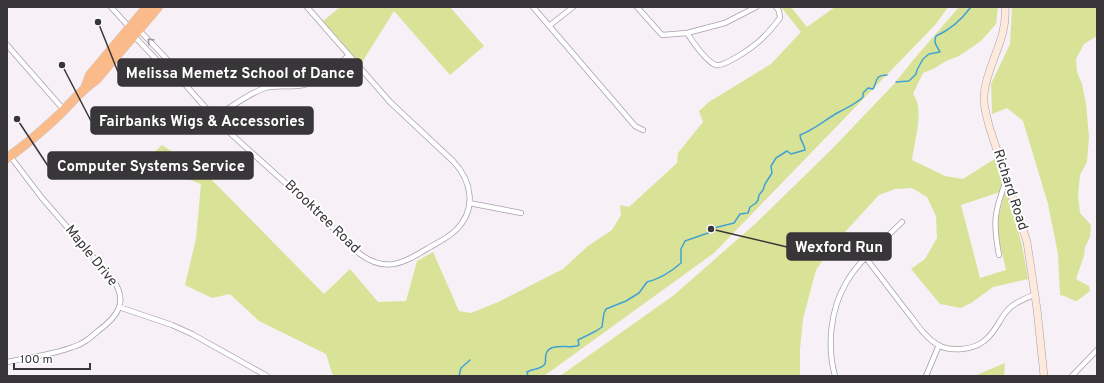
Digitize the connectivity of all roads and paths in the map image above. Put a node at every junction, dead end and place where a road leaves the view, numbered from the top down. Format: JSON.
{"nodes":[{"id":1,"x":111,"y":7,"type":"edge"},
{"id":2,"x":147,"y":7,"type":"edge"},
{"id":3,"x":158,"y":7,"type":"edge"},
{"id":4,"x":307,"y":7,"type":"edge"},
{"id":5,"x":533,"y":7,"type":"edge"},
{"id":6,"x":573,"y":7,"type":"edge"},
{"id":7,"x":637,"y":7,"type":"edge"},
{"id":8,"x":756,"y":7,"type":"edge"},
{"id":9,"x":776,"y":7,"type":"edge"},
{"id":10,"x":1005,"y":7,"type":"edge"},
{"id":11,"x":549,"y":26,"type":"junction"},
{"id":12,"x":134,"y":32,"type":"junction"},
{"id":13,"x":687,"y":33,"type":"junction"},
{"id":14,"x":7,"y":45,"type":"edge"},
{"id":15,"x":348,"y":56,"type":"junction"},
{"id":16,"x":182,"y":81,"type":"junction"},
{"id":17,"x":64,"y":110,"type":"junction"},
{"id":18,"x":214,"y":118,"type":"junction"},
{"id":19,"x":643,"y":130,"type":"dead end"},
{"id":20,"x":8,"y":157,"type":"edge"},
{"id":21,"x":1007,"y":180,"type":"junction"},
{"id":22,"x":469,"y":203,"type":"junction"},
{"id":23,"x":521,"y":212,"type":"dead end"},
{"id":24,"x":902,"y":222,"type":"dead end"},
{"id":25,"x":999,"y":255,"type":"dead end"},
{"id":26,"x":866,"y":258,"type":"junction"},
{"id":27,"x":1034,"y":294,"type":"junction"},
{"id":28,"x":119,"y":308,"type":"junction"},
{"id":29,"x":939,"y":345,"type":"junction"},
{"id":30,"x":1097,"y":350,"type":"edge"},
{"id":31,"x":7,"y":362,"type":"edge"},
{"id":32,"x":267,"y":376,"type":"edge"},
{"id":33,"x":835,"y":376,"type":"edge"},
{"id":34,"x":926,"y":376,"type":"edge"},
{"id":35,"x":1044,"y":376,"type":"edge"},
{"id":36,"x":1072,"y":376,"type":"edge"}],
"edges":[{"from":1,"to":12,"type":"street"},
{"from":2,"to":12,"type":"highway"},
{"from":3,"to":12,"type":"highway"},
{"from":4,"to":15,"type":"street","name":"Brooktree Road"},
{"from":5,"to":11,"type":"street"},
{"from":6,"to":11,"type":"street"},
{"from":7,"to":13,"type":"street"},
{"from":8,"to":13,"type":"street"},
{"from":9,"to":13,"type":"street"},
{"from":10,"to":21,"type":"street","name":"Richard Road"},
{"from":11,"to":19,"type":"street"},
{"from":12,"to":16,"type":"street","name":"Brooktree Road"},
{"from":16,"to":12,"type":"street","name":"Brooktree Road","one_way":true},
{"from":12,"to":17,"type":"highway"},
{"from":14,"to":17,"type":"street"},
{"from":15,"to":18,"type":"street"},
{"from":15,"to":22,"type":"street","name":"Brooktree Road"},
{"from":16,"to":18,"type":"street","name":"Brooktree Road"},
{"from":17,"to":20,"type":"highway"},
{"from":18,"to":22,"type":"street","name":"Brooktree Road"},
{"from":20,"to":28,"type":"street","name":"Maple Drive"},
{"from":21,"to":25,"type":"street"},
{"from":21,"to":27,"type":"street","name":"Richard Road"},
{"from":22,"to":23,"type":"street"},
{"from":24,"to":26,"type":"street"},
{"from":26,"to":29,"type":"street"},
{"from":26,"to":33,"type":"street"},
{"from":27,"to":29,"type":"street"},
{"from":27,"to":35,"type":"street","name":"Richard Road"},
{"from":28,"to":31,"type":"street"},
{"from":28,"to":32,"type":"street","name":"Maple Drive"},
{"from":29,"to":34,"type":"street"},
{"from":30,"to":36,"type":"street"}]}
